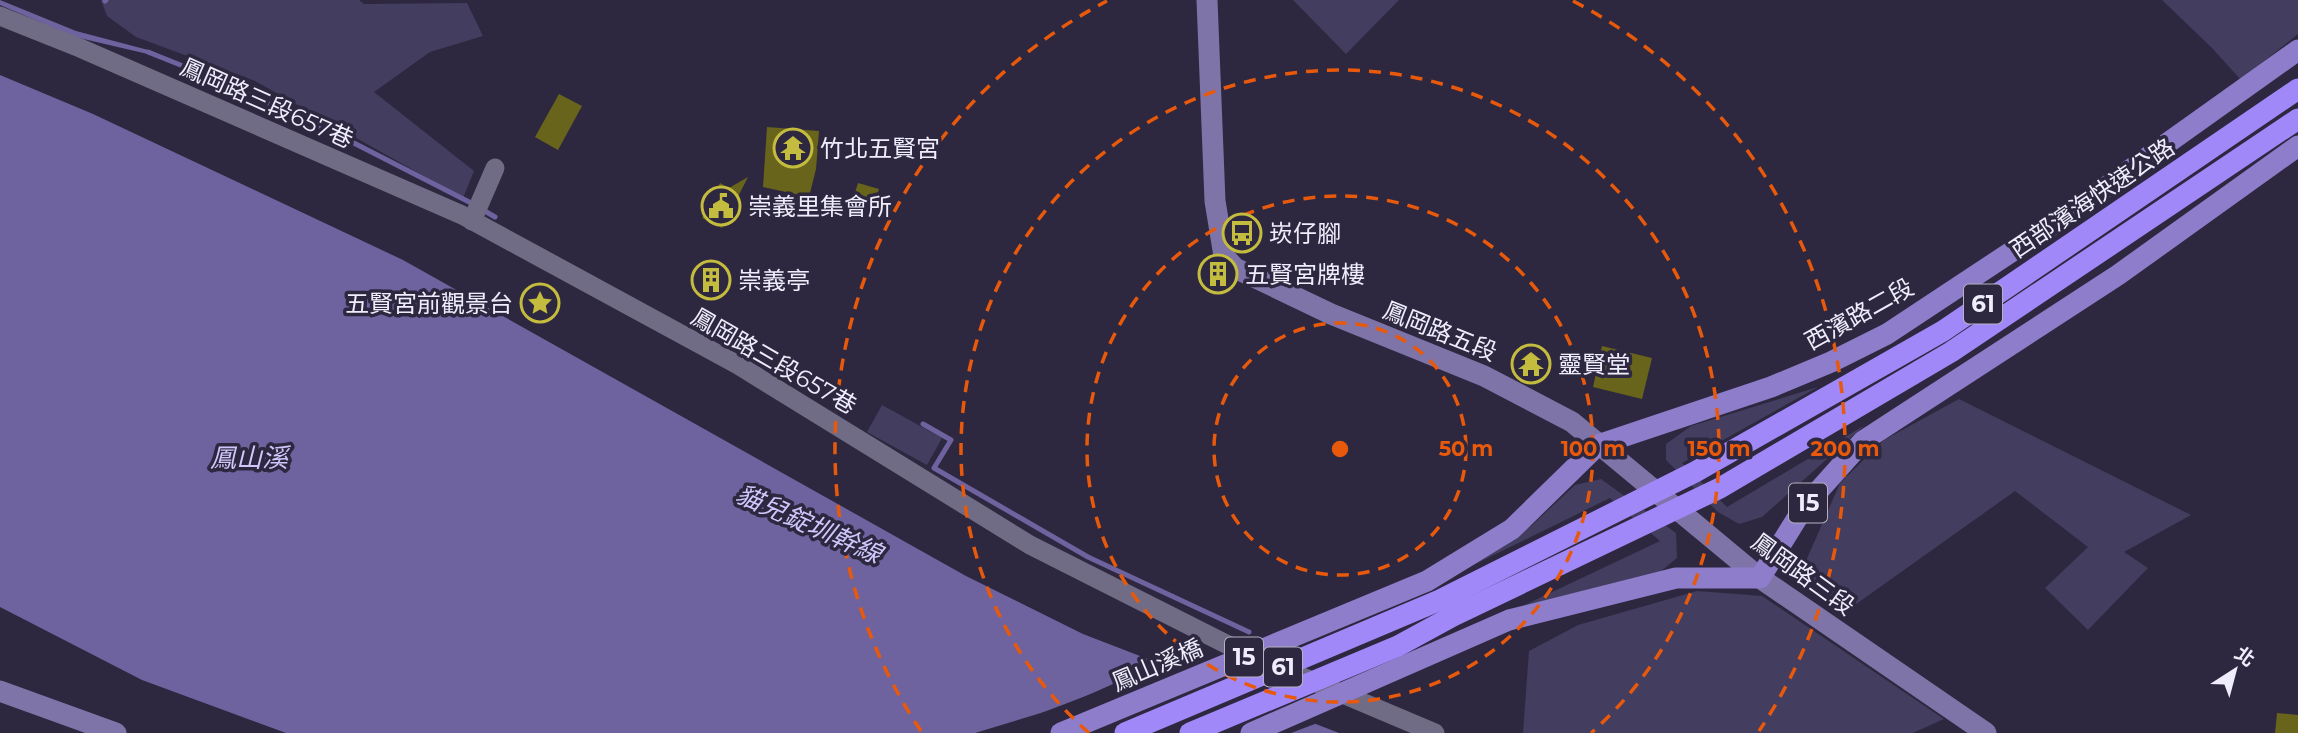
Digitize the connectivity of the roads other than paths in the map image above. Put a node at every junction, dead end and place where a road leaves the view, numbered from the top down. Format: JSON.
{"nodes":[{"id":1,"x":1207,"y":0,"type":"edge"},
{"id":2,"x":0,"y":16,"type":"edge"},
{"id":3,"x":2298,"y":50,"type":"edge"},
{"id":4,"x":2298,"y":89,"type":"edge"},
{"id":5,"x":2298,"y":119,"type":"edge"},
{"id":6,"x":2298,"y":146,"type":"edge"},
{"id":7,"x":495,"y":168,"type":"dead end"},
{"id":8,"x":472,"y":221,"type":"junction"},
{"id":9,"x":1598,"y":446,"type":"junction"},
{"id":10,"x":1760,"y":578,"type":"junction"},
{"id":11,"x":1427,"y":581,"type":"joint"},
{"id":12,"x":1446,"y":608,"type":"junction"},
{"id":13,"x":0,"y":691,"type":"edge"},
{"id":14,"x":116,"y":733,"type":"edge"},
{"id":15,"x":1061,"y":733,"type":"edge"},
{"id":16,"x":1125,"y":733,"type":"edge"},
{"id":17,"x":1190,"y":733,"type":"edge"},
{"id":18,"x":1251,"y":733,"type":"edge"},
{"id":19,"x":1435,"y":733,"type":"edge"},
{"id":20,"x":1986,"y":733,"type":"edge"}],
"edges":[{"from":1,"to":9,"type":"street","name":"鳳岡路五段"},
{"from":2,"to":8,"type":"street","name":"鳳岡路三段657巷"},
{"from":3,"to":9,"type":"main road","name":"西濱路二段","number":"15"},
{"from":4,"to":12,"type":"highway","name":"西部濱海快速公路","number":"61"},
{"from":5,"to":12,"type":"highway","name":"西部濱海快速公路","number":"61"},
{"from":6,"to":10,"type":"main road","number":"15"},
{"from":7,"to":8,"type":"street"},
{"from":8,"to":19,"type":"street","name":"鳳岡路三段657巷"},
{"from":9,"to":10,"type":"street","name":"鳳岡路三段"},
{"from":9,"to":11,"type":"main road","name":"西濱路二段","number":"15"},
{"from":10,"to":18,"type":"main road"},
{"from":10,"to":20,"type":"street","name":"鳳岡路三段"},
{"from":11,"to":15,"type":"main road","name":"鳳山溪橋","number":"15"},
{"from":12,"to":16,"type":"highway","name":"鳳山溪橋","number":"61"},
{"from":12,"to":17,"type":"highway","number":"61"},
{"from":13,"to":14,"type":"street"}]}
